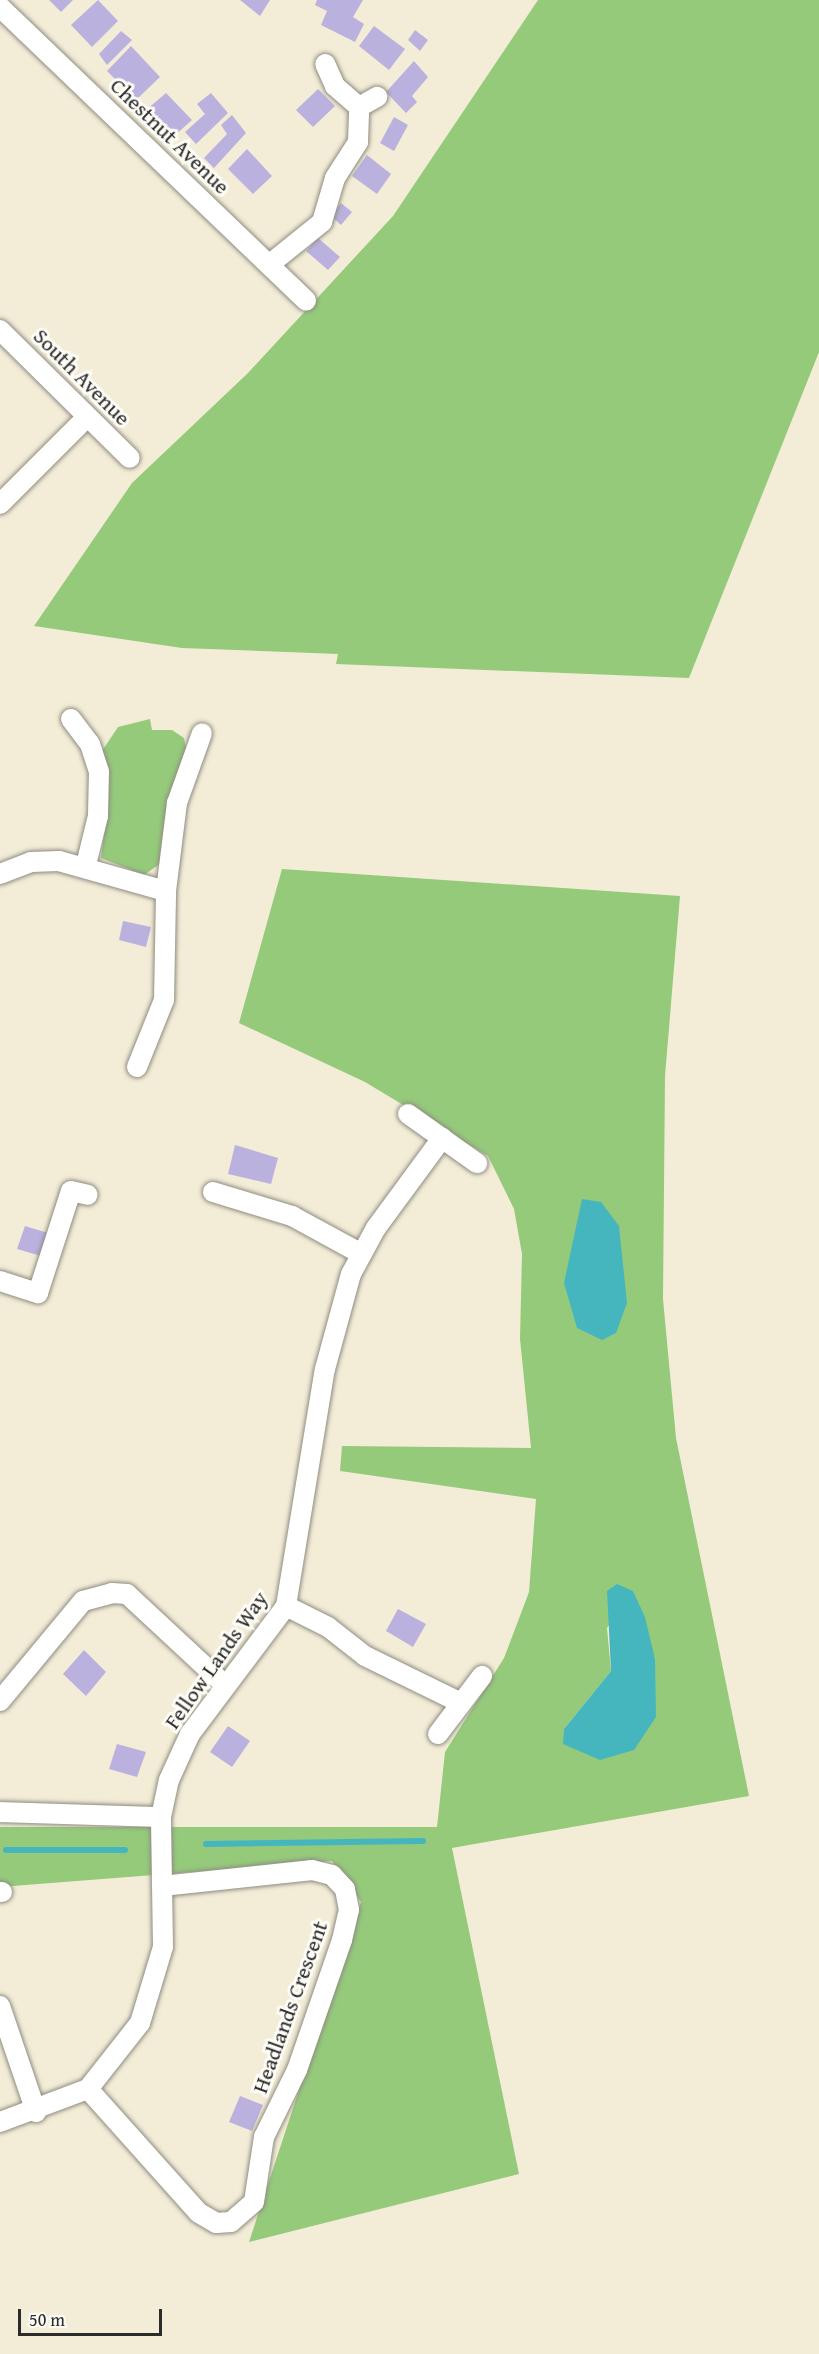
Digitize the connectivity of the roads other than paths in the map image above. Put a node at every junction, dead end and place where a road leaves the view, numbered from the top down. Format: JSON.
{"nodes":[{"id":1,"x":0,"y":7,"type":"edge"},
{"id":2,"x":325,"y":64,"type":"dead end"},
{"id":3,"x":377,"y":97,"type":"dead end"},
{"id":4,"x":359,"y":107,"type":"junction"},
{"id":5,"x":270,"y":264,"type":"junction"},
{"id":6,"x":306,"y":300,"type":"dead end"},
{"id":7,"x":0,"y":330,"type":"edge"},
{"id":8,"x":86,"y":418,"type":"junction"},
{"id":9,"x":130,"y":458,"type":"dead end"},
{"id":10,"x":0,"y":504,"type":"edge"},
{"id":11,"x":71,"y":719,"type":"dead end"},
{"id":12,"x":202,"y":733,"type":"dead end"},
{"id":13,"x":86,"y":865,"type":"junction"},
{"id":14,"x":0,"y":874,"type":"edge"},
{"id":15,"x":166,"y":891,"type":"junction"},
{"id":16,"x":137,"y":1066,"type":"dead end"},
{"id":17,"x":408,"y":1114,"type":"dead end"},
{"id":18,"x":442,"y":1138,"type":"junction"},
{"id":19,"x":477,"y":1163,"type":"dead end"},
{"id":20,"x":213,"y":1192,"type":"dead end"},
{"id":21,"x":88,"y":1195,"type":"dead end"},
{"id":22,"x":360,"y":1253,"type":"junction"},
{"id":23,"x":0,"y":1281,"type":"edge"},
{"id":24,"x":286,"y":1606,"type":"junction"},
{"id":25,"x":482,"y":1676,"type":"dead end"},
{"id":26,"x":225,"y":1685,"type":"junction"},
{"id":27,"x":0,"y":1701,"type":"edge"},
{"id":28,"x":461,"y":1703,"type":"junction"},
{"id":29,"x":438,"y":1734,"type":"dead end"},
{"id":30,"x":0,"y":1812,"type":"edge"},
{"id":31,"x":161,"y":1817,"type":"junction"},
{"id":32,"x":163,"y":1886,"type":"junction"},
{"id":33,"x":0,"y":2006,"type":"edge"},
{"id":34,"x":88,"y":2089,"type":"junction"},
{"id":35,"x":36,"y":2112,"type":"junction"},
{"id":36,"x":0,"y":2122,"type":"edge"}],
"edges":[{"from":1,"to":5,"type":"street","name":"Chestnut Avenue"},
{"from":2,"to":4,"type":"street"},
{"from":3,"to":4,"type":"street"},
{"from":4,"to":5,"type":"street"},
{"from":5,"to":6,"type":"street","name":"Chestnut Avenue"},
{"from":7,"to":8,"type":"street","name":"South Avenue"},
{"from":8,"to":9,"type":"street","name":"South Avenue"},
{"from":8,"to":10,"type":"street"},
{"from":11,"to":13,"type":"street"},
{"from":12,"to":15,"type":"street"},
{"from":13,"to":14,"type":"street"},
{"from":13,"to":15,"type":"street"},
{"from":15,"to":16,"type":"street"},
{"from":17,"to":18,"type":"street"},
{"from":18,"to":19,"type":"street"},
{"from":18,"to":22,"type":"street","name":"Fellow Lands Way"},
{"from":20,"to":22,"type":"street"},
{"from":21,"to":23,"type":"street"},
{"from":22,"to":24,"type":"street","name":"Fellow Lands Way"},
{"from":24,"to":26,"type":"street","name":"Fellow Lands Way"},
{"from":24,"to":28,"type":"street"},
{"from":25,"to":28,"type":"street"},
{"from":26,"to":27,"type":"street"},
{"from":26,"to":31,"type":"street","name":"Fellow Lands Way"},
{"from":28,"to":29,"type":"street"},
{"from":30,"to":31,"type":"street"},
{"from":31,"to":32,"type":"street","name":"Fellow Lands Way"},
{"from":32,"to":34,"type":"street","name":"Fellow Lands Way"},
{"from":32,"to":34,"type":"street","name":"Headlands Crescent"},
{"from":33,"to":35,"type":"street"},
{"from":34,"to":35,"type":"street","name":"Fellow Lands Way"},
{"from":35,"to":36,"type":"street","name":"Fellow Lands Way"}]}
